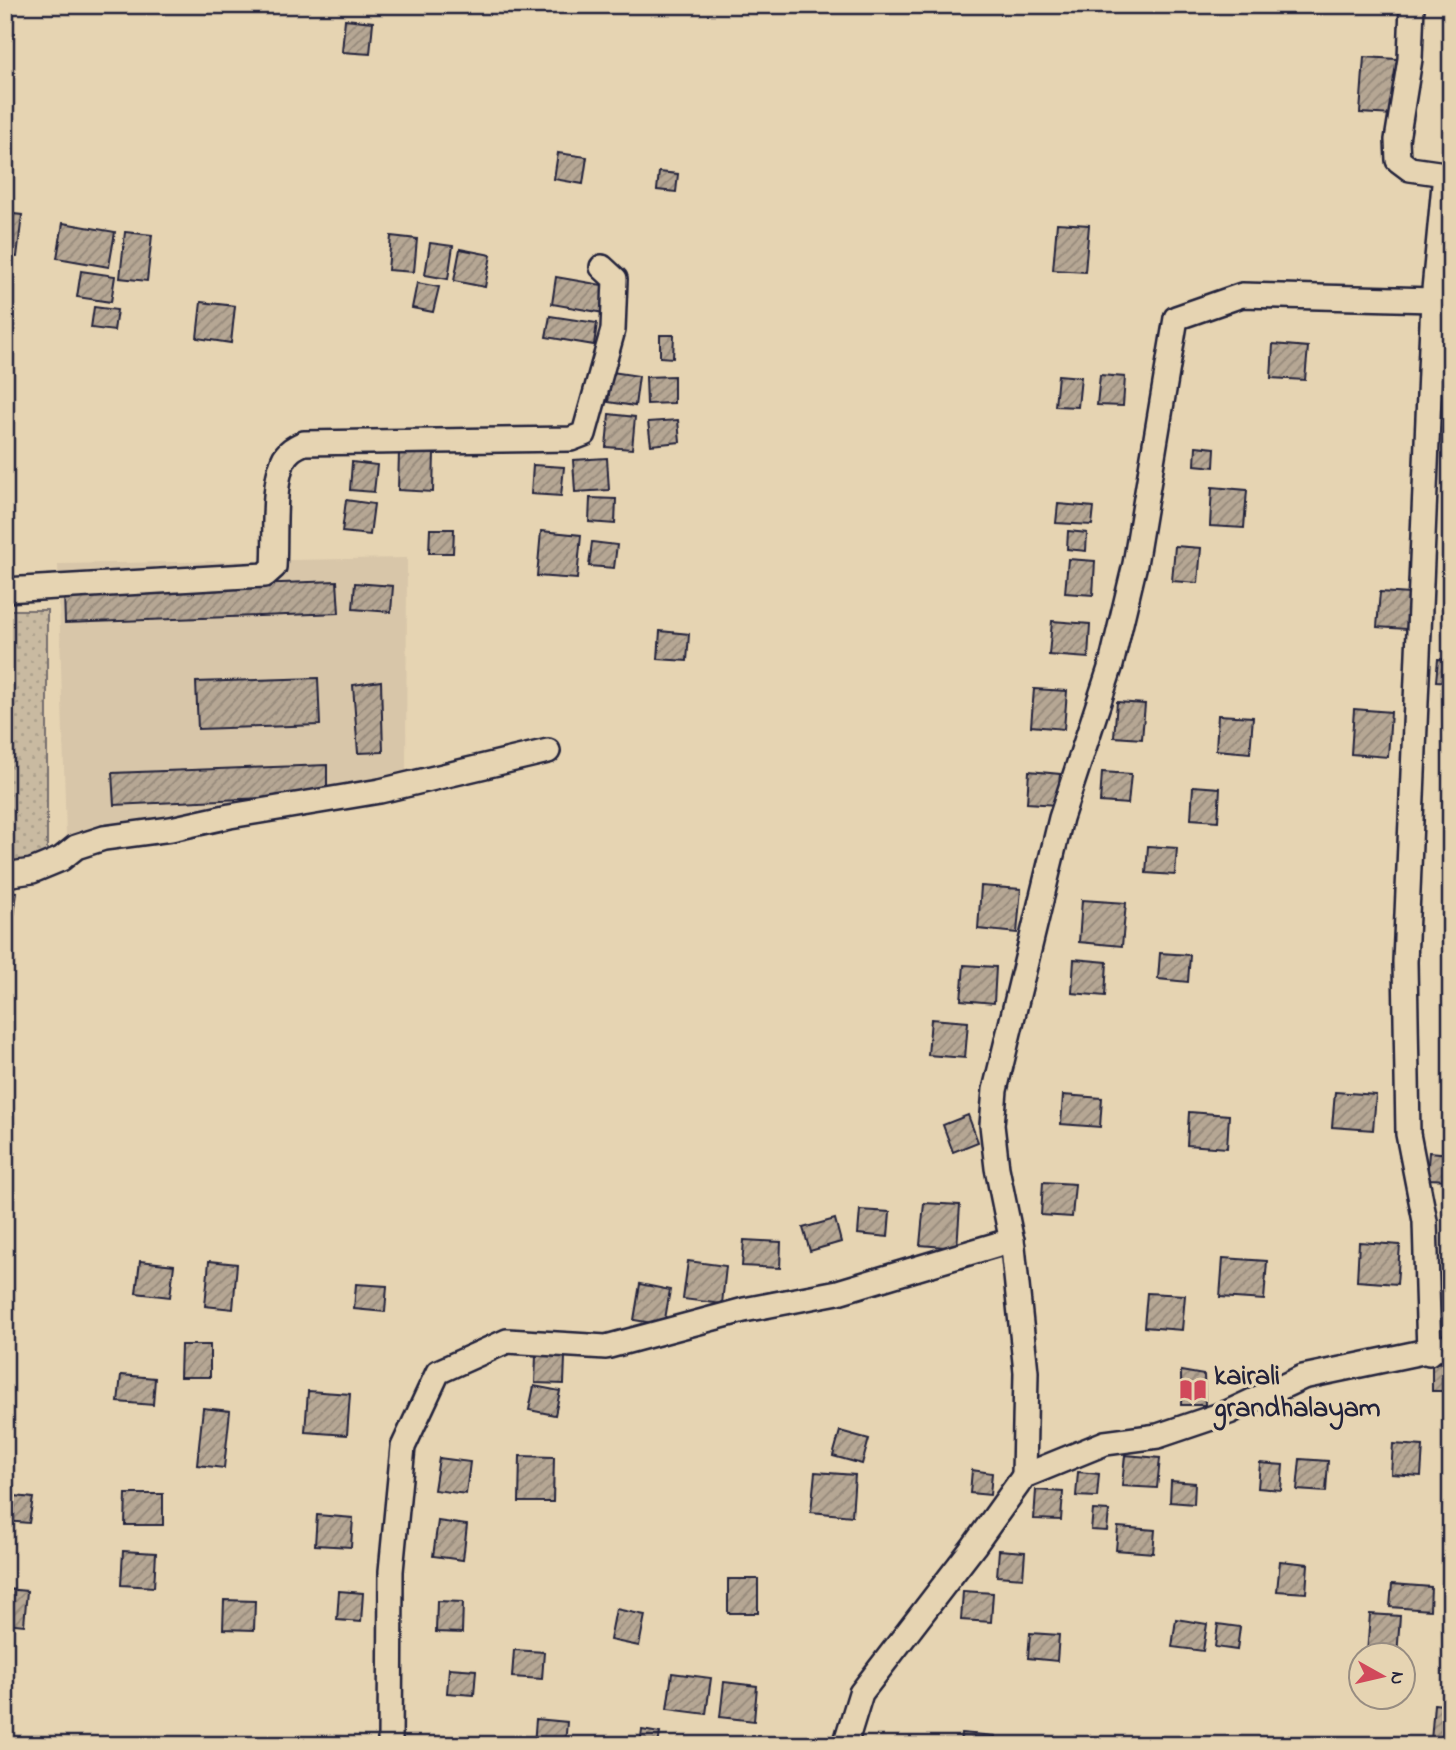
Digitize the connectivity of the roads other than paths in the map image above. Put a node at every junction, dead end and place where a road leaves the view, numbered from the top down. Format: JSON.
{"nodes":[{"id":1,"x":1412,"y":5,"type":"edge"},
{"id":2,"x":1448,"y":174,"type":"edge"},
{"id":3,"x":602,"y":267,"type":"dead end"},
{"id":4,"x":1433,"y":300,"type":"junction"},
{"id":5,"x":5,"y":590,"type":"edge"},
{"id":6,"x":548,"y":751,"type":"dead end"},
{"id":7,"x":5,"y":875,"type":"edge"},
{"id":8,"x":1012,"y":1240,"type":"junction"},
{"id":9,"x":1451,"y":1346,"type":"edge"},
{"id":10,"x":1429,"y":1353,"type":"junction"},
{"id":11,"x":1024,"y":1476,"type":"junction"},
{"id":12,"x":390,"y":1745,"type":"edge"},
{"id":13,"x":845,"y":1745,"type":"edge"}],
"edges":[{"from":1,"to":2,"type":"street"},
{"from":2,"to":4,"type":"street"},
{"from":3,"to":5,"type":"street"},
{"from":4,"to":8,"type":"street"},
{"from":4,"to":10,"type":"street"},
{"from":6,"to":7,"type":"street"},
{"from":8,"to":11,"type":"street"},
{"from":8,"to":12,"type":"street"},
{"from":9,"to":10,"type":"street"},
{"from":10,"to":11,"type":"street"},
{"from":11,"to":13,"type":"street"}]}
